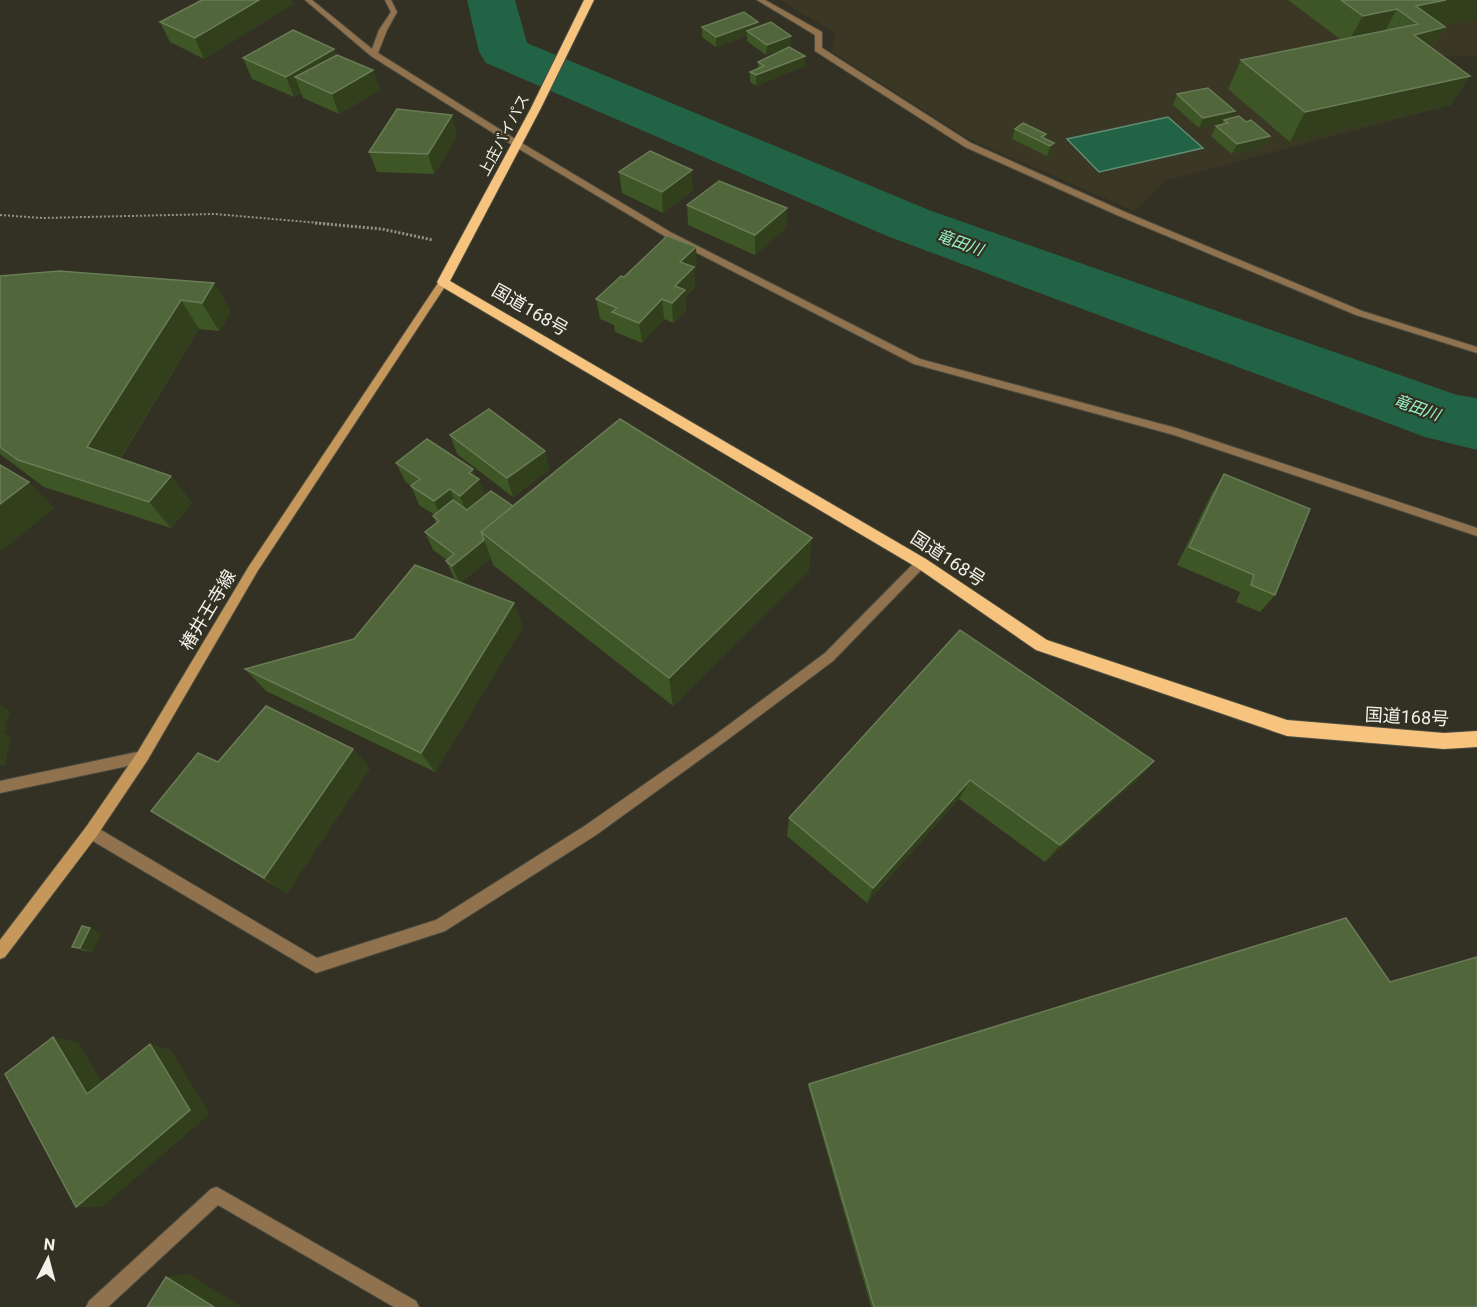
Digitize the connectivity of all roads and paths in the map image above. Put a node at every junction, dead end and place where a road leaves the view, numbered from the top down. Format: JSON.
{"nodes":[{"id":1,"x":308,"y":0,"type":"edge"},
{"id":2,"x":388,"y":0,"type":"edge"},
{"id":3,"x":589,"y":0,"type":"edge"},
{"id":4,"x":760,"y":0,"type":"edge"},
{"id":5,"x":374,"y":54,"type":"junction"},
{"id":6,"x":517,"y":144,"type":"junction"},
{"id":7,"x":0,"y":215,"type":"edge"},
{"id":8,"x":463,"y":246,"type":"junction"},
{"id":9,"x":443,"y":282,"type":"junction"},
{"id":10,"x":1477,"y":350,"type":"edge"},
{"id":11,"x":1477,"y":532,"type":"edge"},
{"id":12,"x":921,"y":563,"type":"junction"},
{"id":13,"x":1477,"y":739,"type":"edge"},
{"id":14,"x":142,"y":757,"type":"junction"},
{"id":15,"x":0,"y":787,"type":"edge"},
{"id":16,"x":90,"y":832,"type":"junction"},
{"id":17,"x":0,"y":952,"type":"edge"},
{"id":18,"x":95,"y":1307,"type":"edge"},
{"id":19,"x":410,"y":1307,"type":"edge"}],
"edges":[{"from":1,"to":5,"type":"street"},
{"from":2,"to":5,"type":"street"},
{"from":3,"to":6,"type":"highway","name":"上庄バイパス"},
{"from":4,"to":10,"type":"street"},
{"from":5,"to":6,"type":"street"},
{"from":6,"to":8,"type":"highway","name":"上庄バイパス"},
{"from":6,"to":11,"type":"street"},
{"from":7,"to":8,"type":"path"},
{"from":8,"to":9,"type":"highway","name":"上庄バイパス"},
{"from":9,"to":12,"type":"highway","name":"国道168号"},
{"from":9,"to":14,"type":"main road","name":"椿井王寺線"},
{"from":12,"to":13,"type":"highway","name":"国道168号"},
{"from":12,"to":16,"type":"street"},
{"from":14,"to":15,"type":"street"},
{"from":14,"to":16,"type":"main road","name":"椿井王寺線"},
{"from":16,"to":17,"type":"main road","name":"椿井王寺線"},
{"from":18,"to":19,"type":"street"}]}
